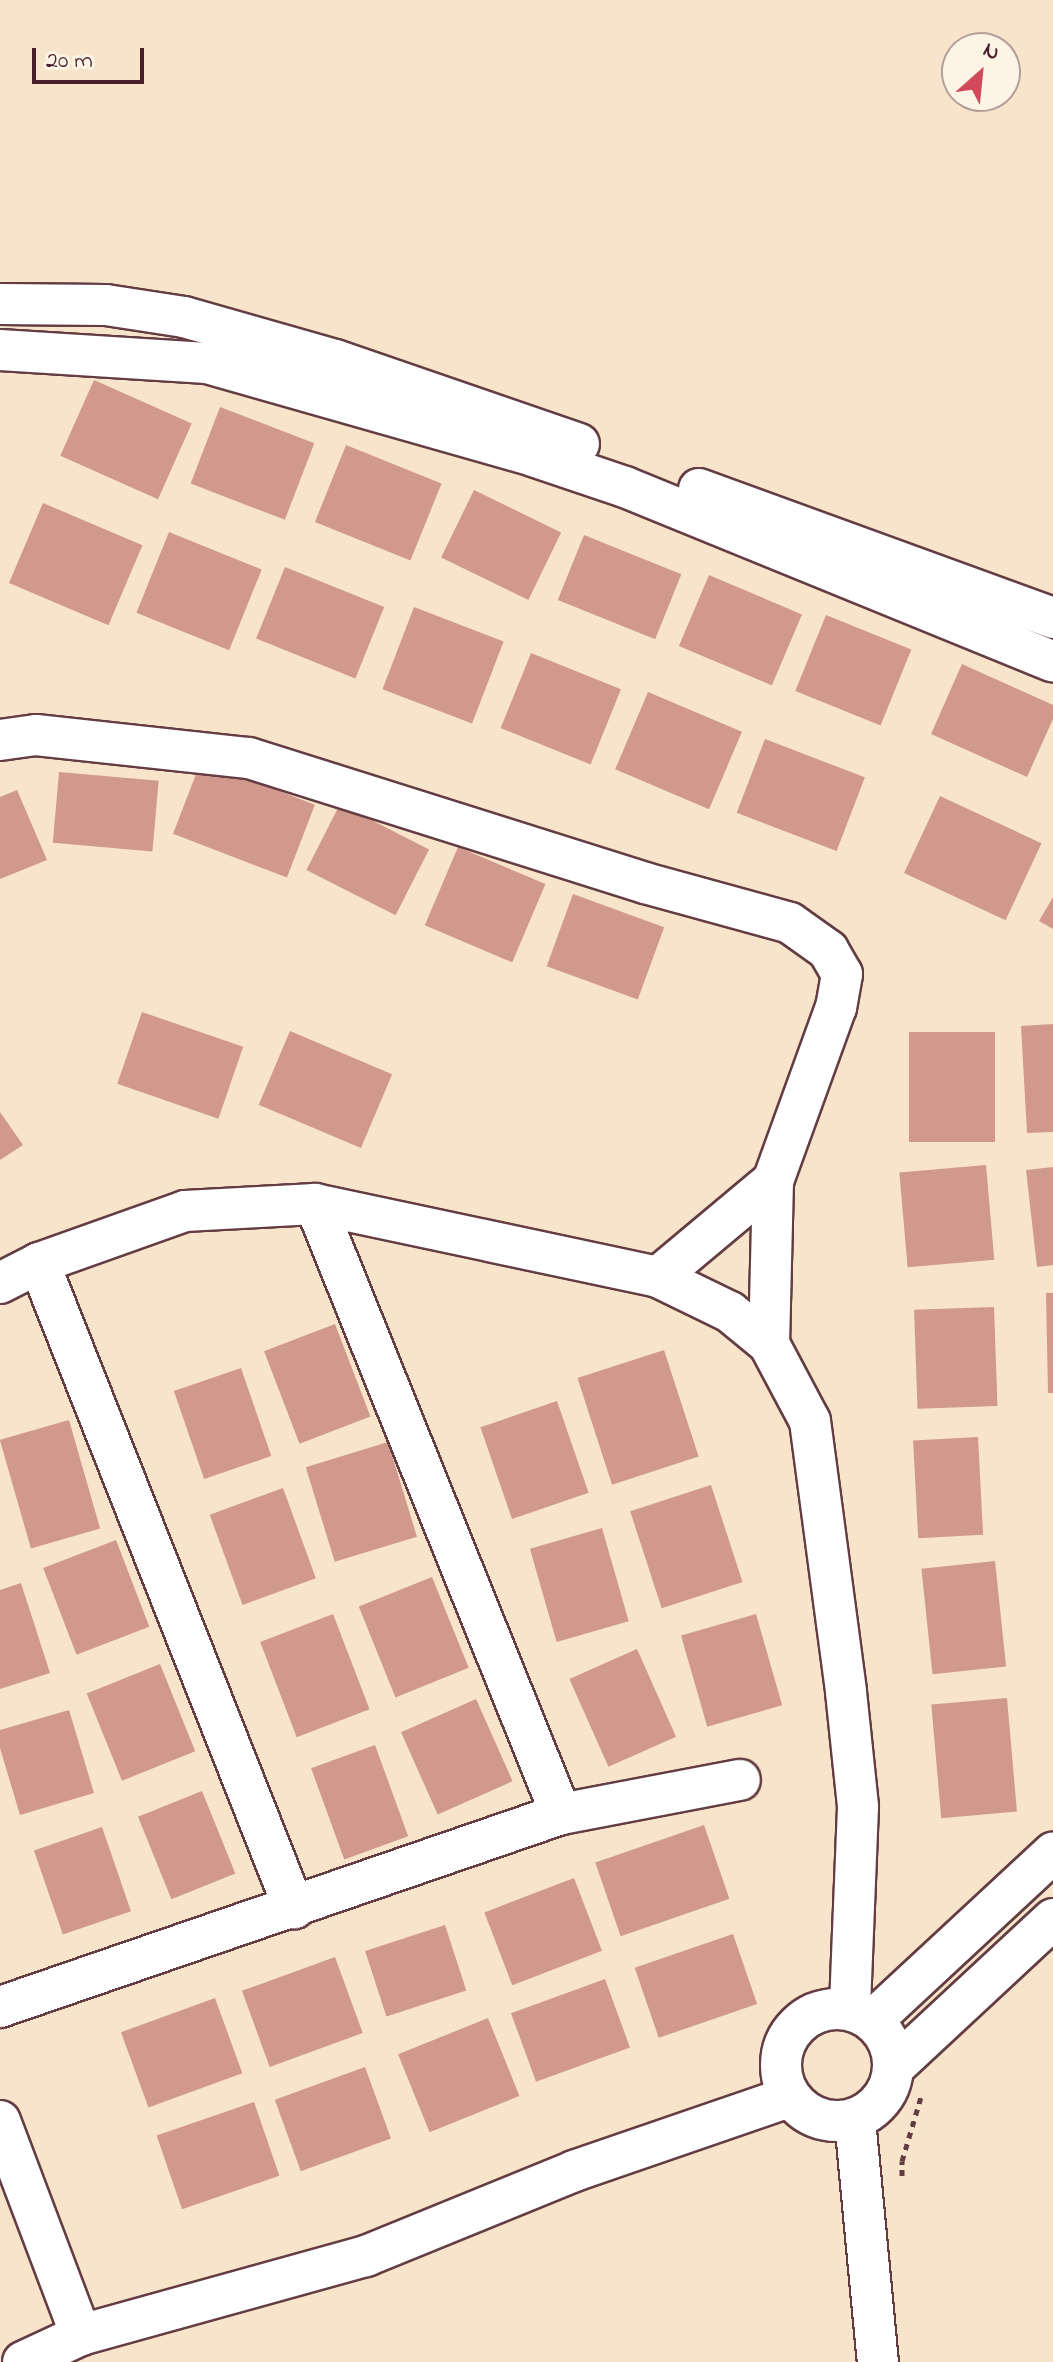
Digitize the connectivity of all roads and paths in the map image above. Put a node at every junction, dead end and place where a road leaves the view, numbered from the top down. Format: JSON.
{"nodes":[{"id":1,"x":2,"y":304,"type":"edge"},
{"id":2,"x":0,"y":344,"type":"edge"},
{"id":3,"x":0,"y":350,"type":"edge"},
{"id":4,"x":537,"y":443,"type":"junction"},
{"id":5,"x":1053,"y":618,"type":"edge"},
{"id":6,"x":1053,"y":662,"type":"edge"},
{"id":7,"x":0,"y":740,"type":"edge"},
{"id":8,"x":773,"y":1181,"type":"junction"},
{"id":9,"x":315,"y":1204,"type":"junction"},
{"id":10,"x":39,"y":1263,"type":"junction"},
{"id":11,"x":658,"y":1277,"type":"junction"},
{"id":12,"x":0,"y":1283,"type":"edge"},
{"id":13,"x":769,"y":1344,"type":"junction"},
{"id":14,"x":740,"y":1780,"type":"dead end"},
{"id":15,"x":561,"y":1814,"type":"junction"},
{"id":16,"x":1053,"y":1853,"type":"edge"},
{"id":17,"x":294,"y":1908,"type":"junction"},
{"id":18,"x":1053,"y":1919,"type":"edge"},
{"id":19,"x":0,"y":2007,"type":"edge"},
{"id":20,"x":861,"y":2015,"type":"junction"},
{"id":21,"x":910,"y":2077,"type":"junction"},
{"id":22,"x":789,"y":2097,"type":"junction"},
{"id":23,"x":855,"y":2120,"type":"junction"},
{"id":24,"x":0,"y":2121,"type":"edge"},
{"id":25,"x":902,"y":2190,"type":"dead end"},
{"id":26,"x":81,"y":2335,"type":"junction"},
{"id":27,"x":23,"y":2362,"type":"edge"},
{"id":28,"x":878,"y":2362,"type":"edge"}],
"edges":[{"from":1,"to":2,"type":"street"},
{"from":1,"to":4,"type":"street"},
{"from":3,"to":4,"type":"street"},
{"from":4,"to":5,"type":"street"},
{"from":4,"to":6,"type":"street"},
{"from":7,"to":8,"type":"street"},
{"from":8,"to":11,"type":"street"},
{"from":8,"to":13,"type":"street"},
{"from":9,"to":10,"type":"street"},
{"from":9,"to":11,"type":"street"},
{"from":9,"to":15,"type":"street"},
{"from":10,"to":12,"type":"street"},
{"from":10,"to":17,"type":"street"},
{"from":11,"to":13,"type":"street"},
{"from":13,"to":20,"type":"street"},
{"from":14,"to":15,"type":"street"},
{"from":15,"to":17,"type":"street"},
{"from":16,"to":20,"type":"street"},
{"from":17,"to":19,"type":"street"},
{"from":18,"to":21,"type":"street"},
{"from":20,"to":21,"type":"street"},
{"from":20,"to":22,"type":"street"},
{"from":21,"to":23,"type":"street"},
{"from":21,"to":25,"type":"path"},
{"from":22,"to":23,"type":"street"},
{"from":22,"to":26,"type":"street"},
{"from":23,"to":28,"type":"street"},
{"from":24,"to":26,"type":"street"},
{"from":26,"to":27,"type":"street"}]}
